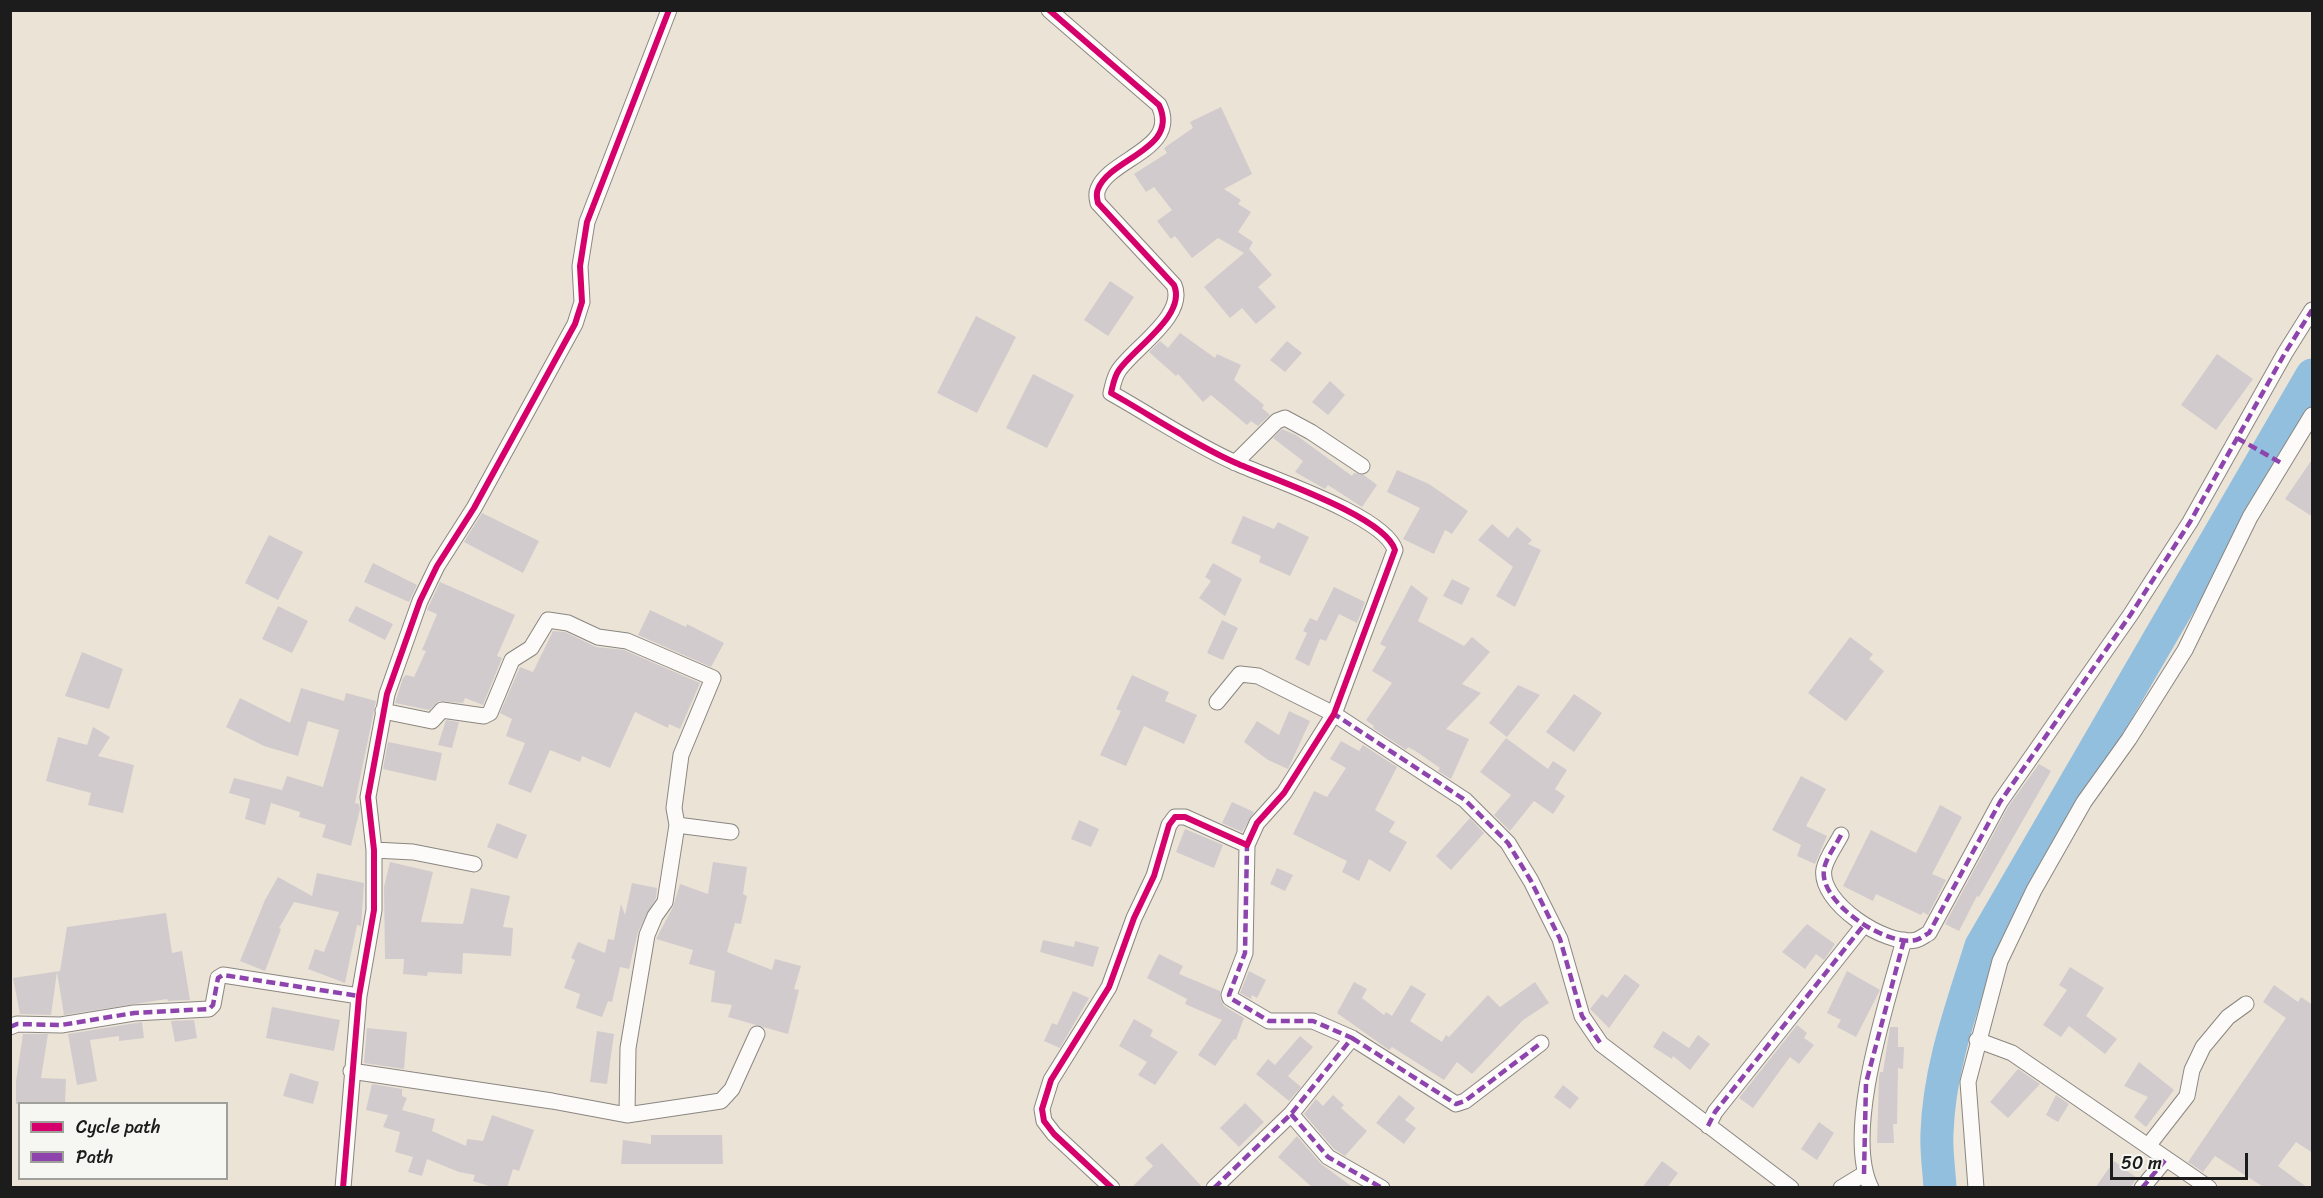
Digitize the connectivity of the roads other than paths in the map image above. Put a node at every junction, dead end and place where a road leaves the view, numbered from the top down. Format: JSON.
{"nodes":[{"id":1,"x":669,"y":10,"type":"edge"},
{"id":2,"x":1049,"y":10,"type":"edge"},
{"id":3,"x":2313,"y":310,"type":"edge"},
{"id":4,"x":2313,"y":415,"type":"edge"},
{"id":5,"x":1235,"y":462,"type":"junction"},
{"id":6,"x":1362,"y":466,"type":"dead end"},
{"id":7,"x":1217,"y":702,"type":"dead end"},
{"id":8,"x":383,"y":711,"type":"junction"},
{"id":9,"x":1334,"y":714,"type":"junction"},
{"id":10,"x":677,"y":825,"type":"junction"},
{"id":11,"x":730,"y":832,"type":"dead end"},
{"id":12,"x":1841,"y":835,"type":"dead end"},
{"id":13,"x":1247,"y":845,"type":"junction"},
{"id":14,"x":374,"y":850,"type":"junction"},
{"id":15,"x":474,"y":864,"type":"dead end"},
{"id":16,"x":1863,"y":926,"type":"junction"},
{"id":17,"x":1904,"y":940,"type":"junction"},
{"id":18,"x":359,"y":996,"type":"junction"},
{"id":19,"x":2246,"y":1004,"type":"dead end"},
{"id":20,"x":10,"y":1027,"type":"edge"},
{"id":21,"x":757,"y":1034,"type":"dead end"},
{"id":22,"x":1352,"y":1038,"type":"junction"},
{"id":23,"x":1977,"y":1040,"type":"junction"},
{"id":24,"x":1541,"y":1043,"type":"dead end"},
{"id":25,"x":351,"y":1071,"type":"junction"},
{"id":26,"x":1291,"y":1114,"type":"junction"},
{"id":27,"x":627,"y":1115,"type":"junction"},
{"id":28,"x":1708,"y":1126,"type":"junction"},
{"id":29,"x":2148,"y":1146,"type":"junction"},
{"id":30,"x":2166,"y":1159,"type":"junction"},
{"id":31,"x":1868,"y":1181,"type":"edge"},
{"id":32,"x":343,"y":1188,"type":"edge"},
{"id":33,"x":1112,"y":1188,"type":"edge"},
{"id":34,"x":1214,"y":1188,"type":"edge"},
{"id":35,"x":1382,"y":1188,"type":"edge"},
{"id":36,"x":1791,"y":1188,"type":"edge"},
{"id":37,"x":1841,"y":1188,"type":"edge"},
{"id":38,"x":1976,"y":1188,"type":"edge"},
{"id":39,"x":2142,"y":1188,"type":"edge"},
{"id":40,"x":2209,"y":1188,"type":"edge"}],
"edges":[{"from":1,"to":8,"type":"street"},
{"from":2,"to":5,"type":"street"},
{"from":3,"to":17,"type":"street"},
{"from":4,"to":23,"type":"street"},
{"from":5,"to":6,"type":"street"},
{"from":5,"to":9,"type":"street"},
{"from":7,"to":9,"type":"street"},
{"from":8,"to":10,"type":"street"},
{"from":8,"to":14,"type":"street"},
{"from":9,"to":13,"type":"street"},
{"from":9,"to":28,"type":"street"},
{"from":10,"to":11,"type":"street"},
{"from":10,"to":27,"type":"street"},
{"from":12,"to":16,"type":"street"},
{"from":13,"to":22,"type":"street"},
{"from":13,"to":33,"type":"street"},
{"from":14,"to":15,"type":"street"},
{"from":14,"to":18,"type":"street"},
{"from":16,"to":17,"type":"street"},
{"from":16,"to":28,"type":"street"},
{"from":17,"to":31,"type":"street"},
{"from":18,"to":20,"type":"street"},
{"from":18,"to":25,"type":"street"},
{"from":19,"to":29,"type":"street"},
{"from":21,"to":27,"type":"street"},
{"from":22,"to":24,"type":"street"},
{"from":22,"to":26,"type":"street"},
{"from":23,"to":29,"type":"street"},
{"from":23,"to":38,"type":"street"},
{"from":25,"to":27,"type":"street"},
{"from":25,"to":32,"type":"street"},
{"from":26,"to":34,"type":"street"},
{"from":26,"to":35,"type":"street"},
{"from":28,"to":36,"type":"street"},
{"from":29,"to":30,"type":"street"},
{"from":30,"to":39,"type":"street"},
{"from":30,"to":40,"type":"street"},
{"from":31,"to":37,"type":"street"}]}
